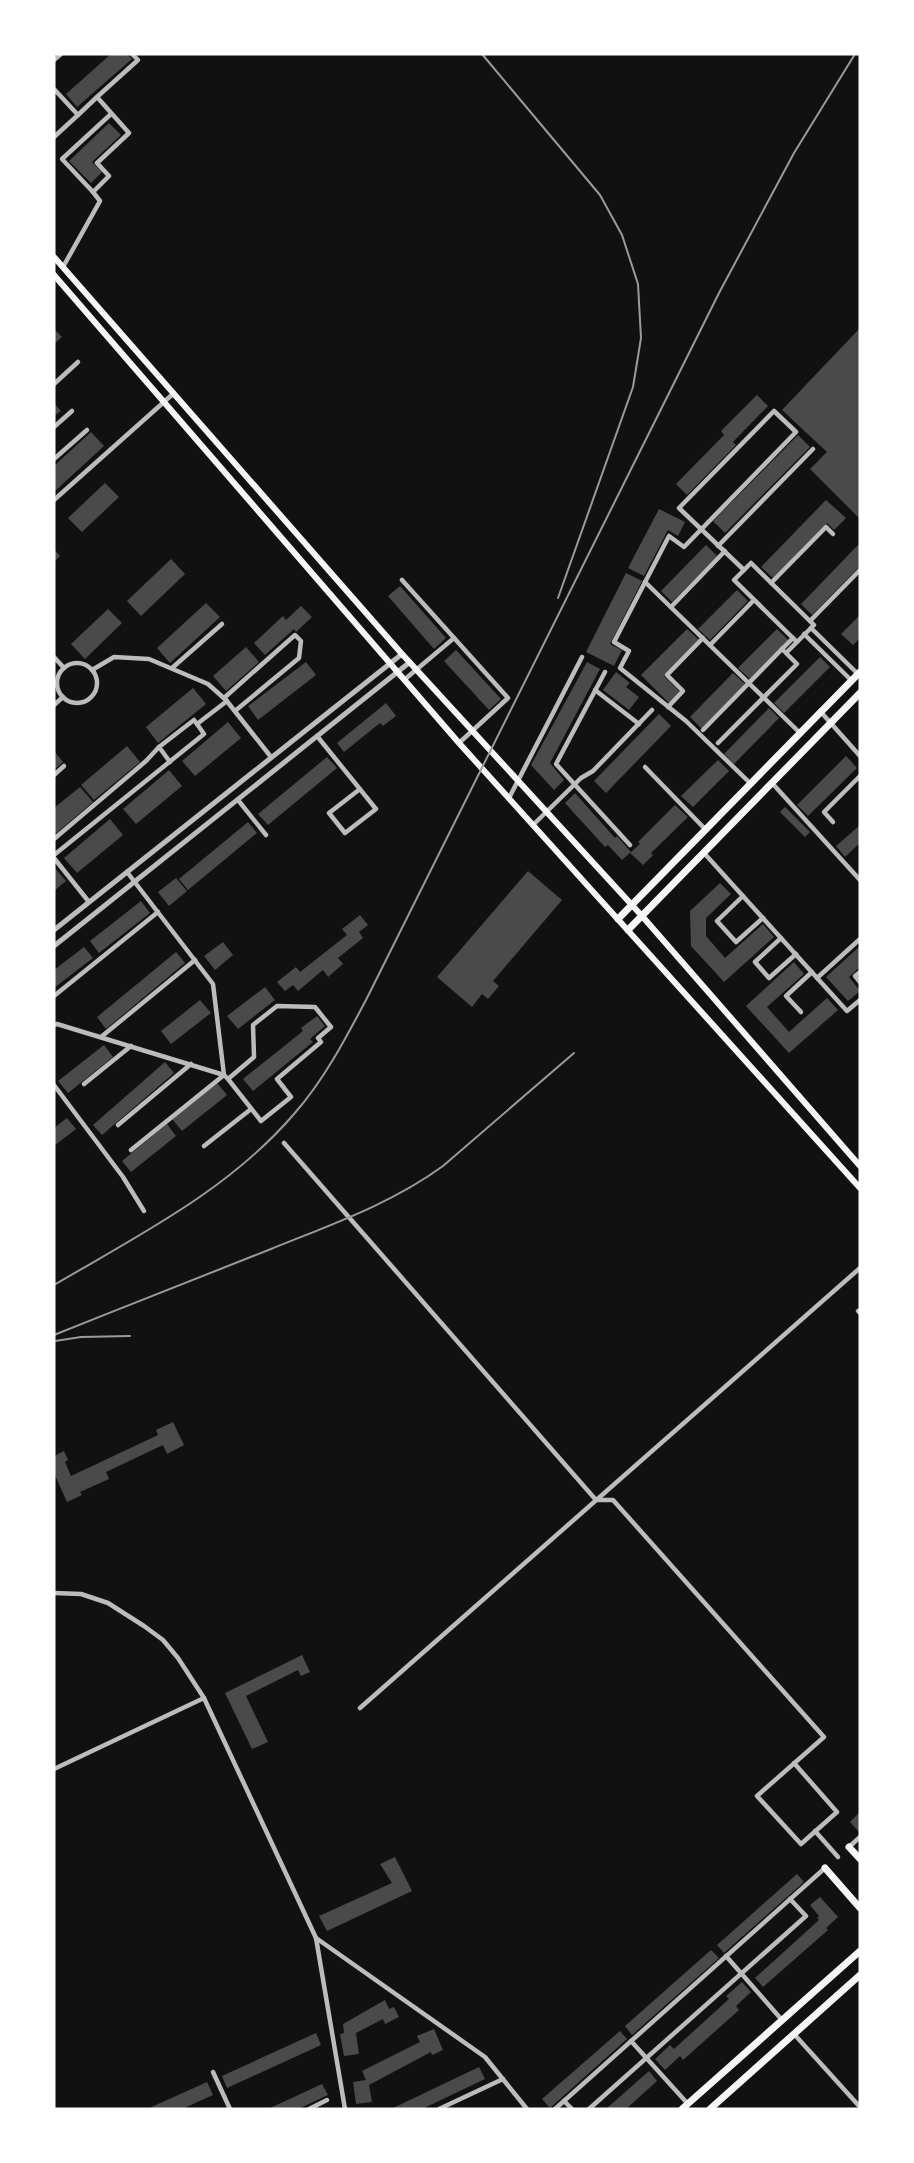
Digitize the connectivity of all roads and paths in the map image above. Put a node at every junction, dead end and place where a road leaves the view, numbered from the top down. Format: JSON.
{"nodes":[{"id":1,"x":61,"y":54,"type":"edge"},
{"id":2,"x":132,"y":54,"type":"edge"},
{"id":3,"x":54,"y":60,"type":"edge"},
{"id":4,"x":54,"y":89,"type":"edge"},
{"id":5,"x":97,"y":97,"type":"junction"},
{"id":6,"x":111,"y":114,"type":"junction"},
{"id":7,"x":78,"y":115,"type":"junction"},
{"id":8,"x":54,"y":137,"type":"edge"},
{"id":9,"x":93,"y":192,"type":"junction"},
{"id":10,"x":54,"y":257,"type":"edge"},
{"id":11,"x":63,"y":267,"type":"junction"},
{"id":12,"x":54,"y":275,"type":"edge"},
{"id":13,"x":78,"y":362,"type":"dead end"},
{"id":14,"x":54,"y":384,"type":"edge"},
{"id":15,"x":174,"y":393,"type":"junction"},
{"id":16,"x":164,"y":402,"type":"junction"},
{"id":17,"x":72,"y":411,"type":"dead end"},
{"id":18,"x":54,"y":427,"type":"edge"},
{"id":19,"x":87,"y":430,"type":"dead end"},
{"id":20,"x":813,"y":449,"type":"dead end"},
{"id":21,"x":54,"y":459,"type":"edge"},
{"id":22,"x":54,"y":500,"type":"edge"},
{"id":23,"x":701,"y":529,"type":"junction"},
{"id":24,"x":833,"y":534,"type":"dead end"},
{"id":25,"x":718,"y":546,"type":"junction"},
{"id":26,"x":724,"y":551,"type":"junction"},
{"id":27,"x":744,"y":570,"type":"junction"},
{"id":28,"x":860,"y":570,"type":"edge"},
{"id":29,"x":402,"y":580,"type":"dead end"},
{"id":30,"x":645,"y":582,"type":"junction"},
{"id":31,"x":771,"y":583,"type":"junction"},
{"id":32,"x":754,"y":600,"type":"junction"},
{"id":33,"x":670,"y":607,"type":"junction"},
{"id":34,"x":810,"y":621,"type":"junction"},
{"id":35,"x":222,"y":624,"type":"dead end"},
{"id":36,"x":811,"y":628,"type":"junction"},
{"id":37,"x":804,"y":634,"type":"junction"},
{"id":38,"x":454,"y":638,"type":"junction"},
{"id":39,"x":703,"y":638,"type":"junction"},
{"id":40,"x":795,"y":640,"type":"junction"},
{"id":41,"x":710,"y":645,"type":"junction"},
{"id":42,"x":784,"y":651,"type":"junction"},
{"id":43,"x":402,"y":654,"type":"junction"},
{"id":44,"x":54,"y":657,"type":"edge"},
{"id":45,"x":582,"y":657,"type":"dead end"},
{"id":46,"x":410,"y":662,"type":"junction"},
{"id":47,"x":390,"y":663,"type":"junction"},
{"id":48,"x":64,"y":668,"type":"junction"},
{"id":49,"x":172,"y":668,"type":"junction"},
{"id":50,"x":417,"y":669,"type":"junction"},
{"id":51,"x":92,"y":670,"type":"junction"},
{"id":52,"x":398,"y":672,"type":"junction"},
{"id":53,"x":605,"y":672,"type":"dead end"},
{"id":54,"x":859,"y":673,"type":"edge"},
{"id":55,"x":404,"y":680,"type":"junction"},
{"id":56,"x":852,"y":681,"type":"junction"},
{"id":57,"x":749,"y":683,"type":"junction"},
{"id":58,"x":594,"y":690,"type":"junction"},
{"id":59,"x":860,"y":693,"type":"edge"},
{"id":60,"x":63,"y":697,"type":"junction"},
{"id":61,"x":764,"y":697,"type":"junction"},
{"id":62,"x":226,"y":700,"type":"junction"},
{"id":63,"x":54,"y":705,"type":"edge"},
{"id":64,"x":668,"y":707,"type":"junction"},
{"id":65,"x":652,"y":710,"type":"dead end"},
{"id":66,"x":235,"y":711,"type":"junction"},
{"id":67,"x":821,"y":711,"type":"junction"},
{"id":68,"x":831,"y":723,"type":"junction"},
{"id":69,"x":197,"y":724,"type":"junction"},
{"id":70,"x":639,"y":724,"type":"junction"},
{"id":71,"x":472,"y":730,"type":"junction"},
{"id":72,"x":703,"y":730,"type":"dead end"},
{"id":73,"x":800,"y":733,"type":"junction"},
{"id":74,"x":317,"y":736,"type":"junction"},
{"id":75,"x":459,"y":742,"type":"junction"},
{"id":76,"x":718,"y":743,"type":"dead end"},
{"id":77,"x":159,"y":747,"type":"junction"},
{"id":78,"x":860,"y":756,"type":"edge"},
{"id":79,"x":271,"y":757,"type":"junction"},
{"id":80,"x":170,"y":762,"type":"junction"},
{"id":81,"x":64,"y":766,"type":"dead end"},
{"id":82,"x":645,"y":767,"type":"dead end"},
{"id":83,"x":54,"y":775,"type":"edge"},
{"id":84,"x":860,"y":776,"type":"edge"},
{"id":85,"x":518,"y":780,"type":"junction"},
{"id":86,"x":772,"y":783,"type":"junction"},
{"id":87,"x":575,"y":784,"type":"junction"},
{"id":88,"x":751,"y":784,"type":"junction"},
{"id":89,"x":360,"y":789,"type":"junction"},
{"id":90,"x":509,"y":798,"type":"junction"},
{"id":91,"x":237,"y":800,"type":"junction"},
{"id":92,"x":96,"y":804,"type":"junction"},
{"id":93,"x":546,"y":811,"type":"junction"},
{"id":94,"x":100,"y":818,"type":"junction"},
{"id":95,"x":833,"y":822,"type":"dead end"},
{"id":96,"x":534,"y":824,"type":"junction"},
{"id":97,"x":706,"y":830,"type":"junction"},
{"id":98,"x":266,"y":836,"type":"dead end"},
{"id":99,"x":54,"y":839,"type":"edge"},
{"id":100,"x":630,"y":845,"type":"dead end"},
{"id":101,"x":704,"y":853,"type":"junction"},
{"id":102,"x":54,"y":856,"type":"edge"},
{"id":103,"x":127,"y":872,"type":"junction"},
{"id":104,"x":860,"y":880,"type":"edge"},
{"id":105,"x":135,"y":882,"type":"junction"},
{"id":106,"x":743,"y":896,"type":"junction"},
{"id":107,"x":89,"y":902,"type":"junction"},
{"id":108,"x":632,"y":905,"type":"junction"},
{"id":109,"x":158,"y":912,"type":"junction"},
{"id":110,"x":642,"y":916,"type":"junction"},
{"id":111,"x":763,"y":918,"type":"junction"},
{"id":112,"x":618,"y":919,"type":"junction"},
{"id":113,"x":54,"y":930,"type":"edge"},
{"id":114,"x":628,"y":930,"type":"junction"},
{"id":115,"x":781,"y":938,"type":"junction"},
{"id":116,"x":860,"y":939,"type":"edge"},
{"id":117,"x":54,"y":946,"type":"edge"},
{"id":118,"x":796,"y":954,"type":"junction"},
{"id":119,"x":195,"y":960,"type":"junction"},
{"id":120,"x":812,"y":972,"type":"junction"},
{"id":121,"x":860,"y":972,"type":"edge"},
{"id":122,"x":817,"y":978,"type":"junction"},
{"id":123,"x":860,"y":982,"type":"edge"},
{"id":124,"x":54,"y":996,"type":"edge"},
{"id":125,"x":860,"y":1000,"type":"edge"},
{"id":126,"x":801,"y":1012,"type":"dead end"},
{"id":127,"x":54,"y":1025,"type":"edge"},
{"id":128,"x":101,"y":1037,"type":"junction"},
{"id":129,"x":131,"y":1046,"type":"junction"},
{"id":130,"x":191,"y":1064,"type":"junction"},
{"id":131,"x":226,"y":1077,"type":"junction"},
{"id":132,"x":84,"y":1084,"type":"dead end"},
{"id":133,"x":54,"y":1085,"type":"edge"},
{"id":134,"x":251,"y":1109,"type":"junction"},
{"id":135,"x":118,"y":1125,"type":"dead end"},
{"id":136,"x":284,"y":1143,"type":"dead end"},
{"id":137,"x":204,"y":1146,"type":"dead end"},
{"id":138,"x":131,"y":1150,"type":"dead end"},
{"id":139,"x":860,"y":1166,"type":"edge"},
{"id":140,"x":860,"y":1188,"type":"edge"},
{"id":141,"x":144,"y":1211,"type":"dead end"},
{"id":142,"x":860,"y":1268,"type":"edge"},
{"id":143,"x":596,"y":1500,"type":"junction"},
{"id":144,"x":54,"y":1593,"type":"edge"},
{"id":145,"x":204,"y":1698,"type":"junction"},
{"id":146,"x":360,"y":1708,"type":"dead end"},
{"id":147,"x":794,"y":1763,"type":"junction"},
{"id":148,"x":54,"y":1770,"type":"edge"},
{"id":149,"x":815,"y":1831,"type":"junction"},
{"id":150,"x":860,"y":1837,"type":"edge"},
{"id":151,"x":849,"y":1847,"type":"joint"},
{"id":152,"x":838,"y":1857,"type":"dead end"},
{"id":153,"x":860,"y":1859,"type":"edge"},
{"id":154,"x":825,"y":1868,"type":"joint"},
{"id":155,"x":790,"y":1899,"type":"junction"},
{"id":156,"x":860,"y":1908,"type":"edge"},
{"id":157,"x":316,"y":1938,"type":"junction"},
{"id":158,"x":860,"y":1951,"type":"edge"},
{"id":159,"x":726,"y":1956,"type":"junction"},
{"id":160,"x":741,"y":1973,"type":"junction"},
{"id":161,"x":860,"y":1976,"type":"edge"},
{"id":162,"x":782,"y":2020,"type":"junction"},
{"id":163,"x":794,"y":2034,"type":"junction"},
{"id":164,"x":631,"y":2041,"type":"junction"},
{"id":165,"x":646,"y":2058,"type":"junction"},
{"id":166,"x":213,"y":2072,"type":"dead end"},
{"id":167,"x":503,"y":2079,"type":"junction"},
{"id":168,"x":327,"y":2100,"type":"dead end"},
{"id":169,"x":564,"y":2101,"type":"junction"},
{"id":170,"x":685,"y":2107,"type":"edge"},
{"id":171,"x":860,"y":2107,"type":"edge"},
{"id":172,"x":230,"y":2109,"type":"edge"},
{"id":173,"x":309,"y":2109,"type":"edge"},
{"id":174,"x":345,"y":2109,"type":"edge"},
{"id":175,"x":439,"y":2109,"type":"edge"},
{"id":176,"x":527,"y":2109,"type":"edge"},
{"id":177,"x":555,"y":2109,"type":"edge"},
{"id":178,"x":572,"y":2109,"type":"edge"},
{"id":179,"x":589,"y":2109,"type":"edge"},
{"id":180,"x":710,"y":2109,"type":"edge"}],
"edges":[{"from":1,"to":3,"type":"street"},
{"from":2,"to":5,"type":"street"},
{"from":4,"to":7,"type":"street"},
{"from":5,"to":6,"type":"street"},
{"from":5,"to":7,"type":"street"},
{"from":6,"to":9,"type":"street"},
{"from":6,"to":9,"type":"street"},
{"from":7,"to":8,"type":"street"},
{"from":9,"to":11,"type":"street"},
{"from":10,"to":11,"type":"main road"},
{"from":11,"to":15,"type":"main road"},
{"from":12,"to":16,"type":"main road"},
{"from":13,"to":14,"type":"street"},
{"from":15,"to":16,"type":"street"},
{"from":15,"to":43,"type":"main road"},
{"from":16,"to":22,"type":"street"},
{"from":16,"to":47,"type":"main road"},
{"from":17,"to":18,"type":"street"},
{"from":19,"to":21,"type":"street"},
{"from":20,"to":25,"type":"street"},
{"from":23,"to":23,"type":"street"},
{"from":23,"to":25,"type":"street"},
{"from":23,"to":30,"type":"street"},
{"from":24,"to":31,"type":"street"},
{"from":25,"to":26,"type":"street"},
{"from":26,"to":27,"type":"street"},
{"from":26,"to":33,"type":"street"},
{"from":27,"to":31,"type":"street"},
{"from":27,"to":32,"type":"street"},
{"from":28,"to":34,"type":"street"},
{"from":29,"to":38,"type":"street"},
{"from":30,"to":33,"type":"street"},
{"from":30,"to":64,"type":"street"},
{"from":31,"to":34,"type":"street"},
{"from":32,"to":40,"type":"street"},
{"from":32,"to":41,"type":"street"},
{"from":33,"to":39,"type":"street"},
{"from":34,"to":36,"type":"street"},
{"from":35,"to":49,"type":"street"},
{"from":36,"to":37,"type":"street"},
{"from":36,"to":54,"type":"street"},
{"from":37,"to":40,"type":"street"},
{"from":37,"to":56,"type":"street"},
{"from":38,"to":50,"type":"street"},
{"from":38,"to":71,"type":"street"},
{"from":39,"to":41,"type":"street"},
{"from":39,"to":64,"type":"street"},
{"from":40,"to":42,"type":"street"},
{"from":41,"to":57,"type":"street"},
{"from":42,"to":57,"type":"street"},
{"from":42,"to":61,"type":"street"},
{"from":43,"to":46,"type":"main road"},
{"from":43,"to":47,"type":"street"},
{"from":44,"to":48,"type":"street"},
{"from":45,"to":85,"type":"street"},
{"from":46,"to":50,"type":"main road"},
{"from":46,"to":52,"type":"street"},
{"from":47,"to":52,"type":"main road"},
{"from":47,"to":79,"type":"street"},
{"from":48,"to":51,"type":"street"},
{"from":48,"to":60,"type":"street"},
{"from":49,"to":51,"type":"street"},
{"from":49,"to":62,"type":"street"},
{"from":50,"to":55,"type":"street"},
{"from":50,"to":71,"type":"main road"},
{"from":51,"to":60,"type":"street"},
{"from":52,"to":55,"type":"main road"},
{"from":52,"to":74,"type":"street"},
{"from":53,"to":58,"type":"street"},
{"from":54,"to":56,"type":"main road"},
{"from":55,"to":75,"type":"main road"},
{"from":56,"to":67,"type":"main road"},
{"from":57,"to":61,"type":"street"},
{"from":57,"to":72,"type":"street"},
{"from":58,"to":70,"type":"street"},
{"from":58,"to":87,"type":"street"},
{"from":59,"to":68,"type":"main road"},
{"from":60,"to":63,"type":"street"},
{"from":61,"to":73,"type":"street"},
{"from":61,"to":76,"type":"street"},
{"from":62,"to":66,"type":"street"},
{"from":62,"to":66,"type":"street"},
{"from":62,"to":69,"type":"street"},
{"from":64,"to":88,"type":"street"},
{"from":65,"to":70,"type":"street"},
{"from":66,"to":79,"type":"street"},
{"from":67,"to":68,"type":"street"},
{"from":67,"to":73,"type":"main road"},
{"from":68,"to":78,"type":"street"},
{"from":68,"to":86,"type":"main road"},
{"from":69,"to":77,"type":"street"},
{"from":69,"to":80,"type":"street"},
{"from":70,"to":87,"type":"street"},
{"from":71,"to":75,"type":"street"},
{"from":71,"to":85,"type":"main road"},
{"from":73,"to":88,"type":"main road"},
{"from":74,"to":89,"type":"street"},
{"from":74,"to":91,"type":"street"},
{"from":75,"to":90,"type":"main road"},
{"from":77,"to":80,"type":"street"},
{"from":77,"to":92,"type":"street"},
{"from":79,"to":103,"type":"street"},
{"from":80,"to":94,"type":"street"},
{"from":81,"to":83,"type":"street"},
{"from":82,"to":97,"type":"street"},
{"from":84,"to":95,"type":"street"},
{"from":85,"to":90,"type":"street"},
{"from":85,"to":93,"type":"main road"},
{"from":86,"to":101,"type":"main road"},
{"from":86,"to":104,"type":"street"},
{"from":87,"to":93,"type":"street"},
{"from":87,"to":100,"type":"street"},
{"from":88,"to":97,"type":"main road"},
{"from":89,"to":89,"type":"street"},
{"from":90,"to":96,"type":"main road"},
{"from":91,"to":98,"type":"street"},
{"from":91,"to":105,"type":"street"},
{"from":92,"to":94,"type":"street"},
{"from":92,"to":99,"type":"street"},
{"from":93,"to":96,"type":"street"},
{"from":93,"to":108,"type":"main road"},
{"from":94,"to":102,"type":"street"},
{"from":96,"to":112,"type":"main road"},
{"from":97,"to":108,"type":"main road"},
{"from":101,"to":106,"type":"street"},
{"from":101,"to":110,"type":"main road"},
{"from":102,"to":107,"type":"street"},
{"from":103,"to":105,"type":"street"},
{"from":103,"to":107,"type":"street"},
{"from":105,"to":109,"type":"street"},
{"from":105,"to":117,"type":"street"},
{"from":106,"to":111,"type":"street"},
{"from":106,"to":111,"type":"street"},
{"from":107,"to":113,"type":"street"},
{"from":108,"to":110,"type":"main road"},
{"from":108,"to":112,"type":"main road"},
{"from":109,"to":119,"type":"street"},
{"from":109,"to":124,"type":"street"},
{"from":110,"to":114,"type":"main road"},
{"from":110,"to":139,"type":"main road"},
{"from":111,"to":115,"type":"street"},
{"from":112,"to":114,"type":"main road"},
{"from":114,"to":140,"type":"main road"},
{"from":115,"to":118,"type":"street"},
{"from":115,"to":118,"type":"street"},
{"from":116,"to":122,"type":"street"},
{"from":118,"to":120,"type":"street"},
{"from":119,"to":128,"type":"street"},
{"from":119,"to":131,"type":"street"},
{"from":120,"to":122,"type":"street"},
{"from":120,"to":126,"type":"street"},
{"from":121,"to":123,"type":"street"},
{"from":122,"to":125,"type":"street"},
{"from":127,"to":128,"type":"street"},
{"from":128,"to":129,"type":"street"},
{"from":129,"to":130,"type":"street"},
{"from":129,"to":132,"type":"street"},
{"from":130,"to":131,"type":"street"},
{"from":130,"to":135,"type":"street"},
{"from":131,"to":134,"type":"street"},
{"from":131,"to":134,"type":"street"},
{"from":131,"to":138,"type":"street"},
{"from":133,"to":141,"type":"street"},
{"from":134,"to":137,"type":"street"},
{"from":136,"to":143,"type":"street"},
{"from":142,"to":143,"type":"street"},
{"from":143,"to":146,"type":"street"},
{"from":143,"to":147,"type":"street"},
{"from":144,"to":145,"type":"street"},
{"from":145,"to":148,"type":"street"},
{"from":145,"to":157,"type":"street"},
{"from":147,"to":149,"type":"street"},
{"from":147,"to":149,"type":"street"},
{"from":149,"to":152,"type":"street"},
{"from":150,"to":151,"type":"street"},
{"from":151,"to":153,"type":"main road"},
{"from":154,"to":155,"type":"street"},
{"from":154,"to":156,"type":"main road"},
{"from":155,"to":159,"type":"street"},
{"from":155,"to":160,"type":"street"},
{"from":157,"to":167,"type":"street"},
{"from":157,"to":174,"type":"street"},
{"from":158,"to":162,"type":"main road"},
{"from":159,"to":160,"type":"street"},
{"from":159,"to":164,"type":"street"},
{"from":160,"to":162,"type":"street"},
{"from":160,"to":165,"type":"street"},
{"from":161,"to":163,"type":"main road"},
{"from":162,"to":170,"type":"main road"},
{"from":163,"to":171,"type":"street"},
{"from":163,"to":180,"type":"main road"},
{"from":164,"to":165,"type":"street"},
{"from":164,"to":169,"type":"street"},
{"from":165,"to":170,"type":"street"},
{"from":165,"to":179,"type":"street"},
{"from":166,"to":172,"type":"street"},
{"from":167,"to":175,"type":"street"},
{"from":167,"to":176,"type":"street"},
{"from":168,"to":173,"type":"street"},
{"from":169,"to":177,"type":"street"},
{"from":169,"to":178,"type":"street"}]}
